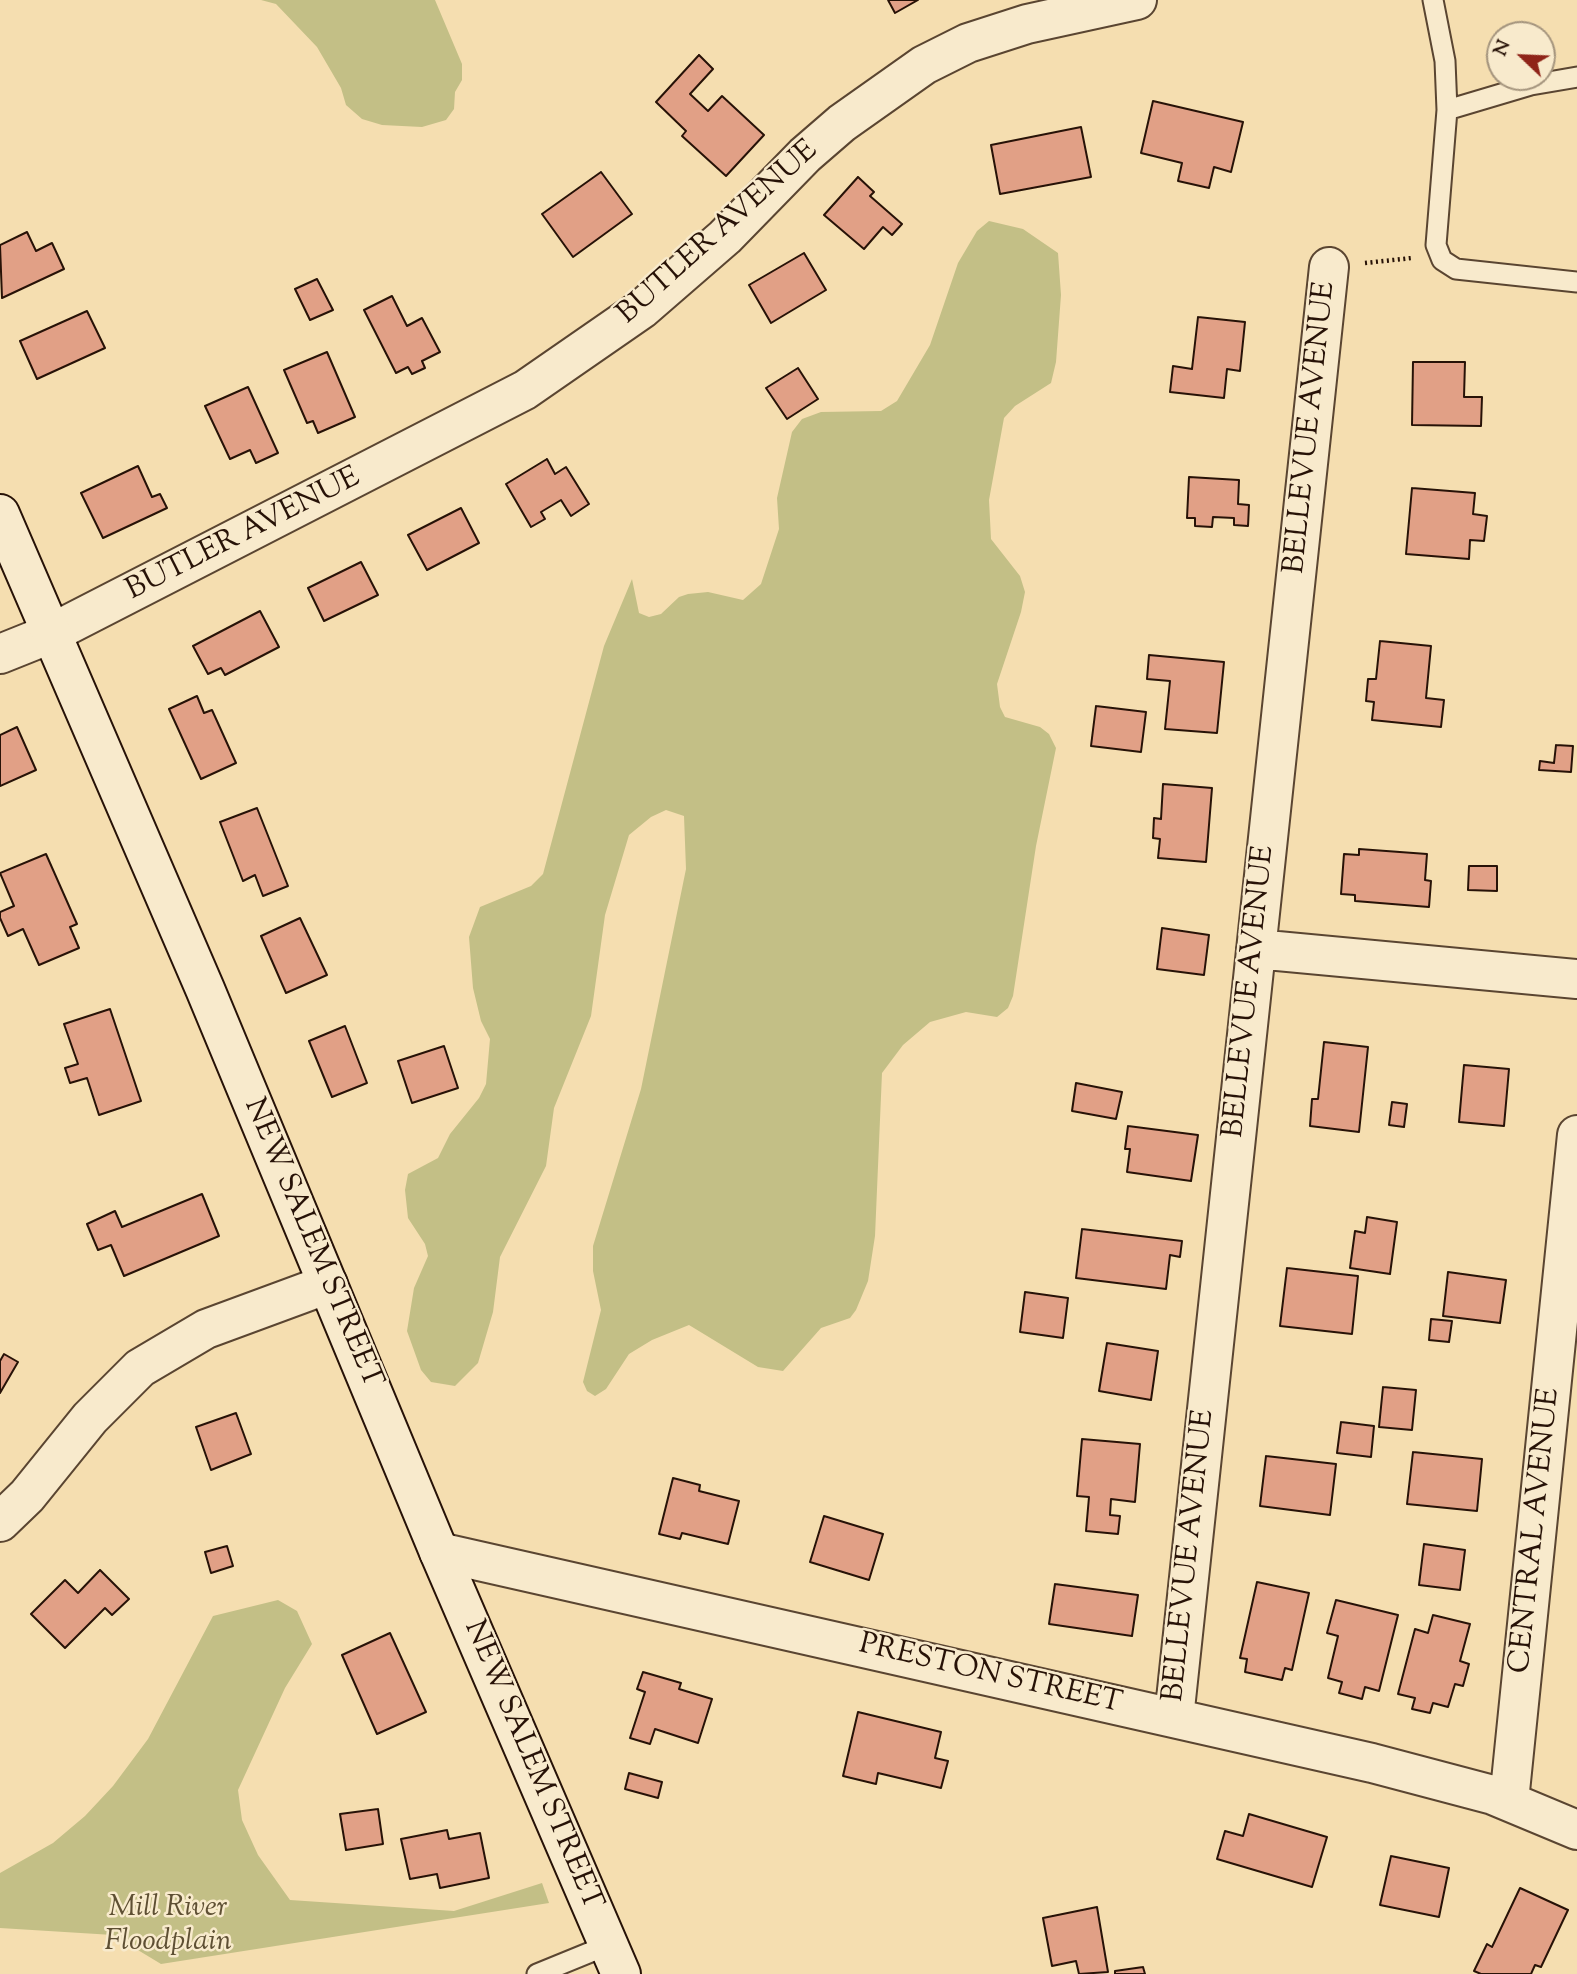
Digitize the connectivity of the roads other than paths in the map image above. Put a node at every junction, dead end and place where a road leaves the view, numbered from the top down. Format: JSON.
{"nodes":[{"id":1,"x":1137,"y":0,"type":"edge"},
{"id":2,"x":1433,"y":0,"type":"edge"},
{"id":3,"x":1577,"y":77,"type":"edge"},
{"id":4,"x":1447,"y":110,"type":"junction"},
{"id":5,"x":1329,"y":267,"type":"road end"},
{"id":6,"x":1577,"y":282,"type":"edge"},
{"id":7,"x":0,"y":514,"type":"edge"},
{"id":8,"x":50,"y":634,"type":"junction"},
{"id":9,"x":0,"y":654,"type":"edge"},
{"id":10,"x":1256,"y":948,"type":"junction"},
{"id":11,"x":1577,"y":979,"type":"edge"},
{"id":12,"x":1577,"y":1135,"type":"edge"},
{"id":13,"x":328,"y":1284,"type":"junction"},
{"id":14,"x":0,"y":1522,"type":"edge"},
{"id":15,"x":439,"y":1552,"type":"junction"},
{"id":16,"x":1174,"y":1718,"type":"junction"},
{"id":17,"x":1509,"y":1801,"type":"junction"},
{"id":18,"x":1577,"y":1830,"type":"edge"},
{"id":19,"x":615,"y":1959,"type":"edge"},
{"id":20,"x":537,"y":1974,"type":"edge"}],
"edges":[{"from":1,"to":8,"type":"street","name":"BUTLER AVENUE"},
{"from":2,"to":4,"type":"lane"},
{"from":3,"to":4,"type":"lane"},
{"from":4,"to":6,"type":"lane"},
{"from":5,"to":10,"type":"street","name":"BELLEVUE AVENUE"},
{"from":7,"to":8,"type":"street","name":"NEW SALEM STREET"},
{"from":8,"to":9,"type":"street","name":"BUTLER AVENUE"},
{"from":8,"to":13,"type":"street","name":"NEW SALEM STREET"},
{"from":10,"to":11,"type":"street"},
{"from":10,"to":16,"type":"street","name":"BELLEVUE AVENUE"},
{"from":12,"to":17,"type":"street","name":"CENTRAL AVENUE"},
{"from":13,"to":14,"type":"street"},
{"from":13,"to":15,"type":"street","name":"NEW SALEM STREET"},
{"from":15,"to":16,"type":"street","name":"PRESTON STREET"},
{"from":15,"to":19,"type":"street","name":"NEW SALEM STREET"},
{"from":16,"to":17,"type":"street","name":"PRESTON STREET"},
{"from":17,"to":18,"type":"street","name":"PRESTON STREET"},
{"from":19,"to":20,"type":"lane"}]}
